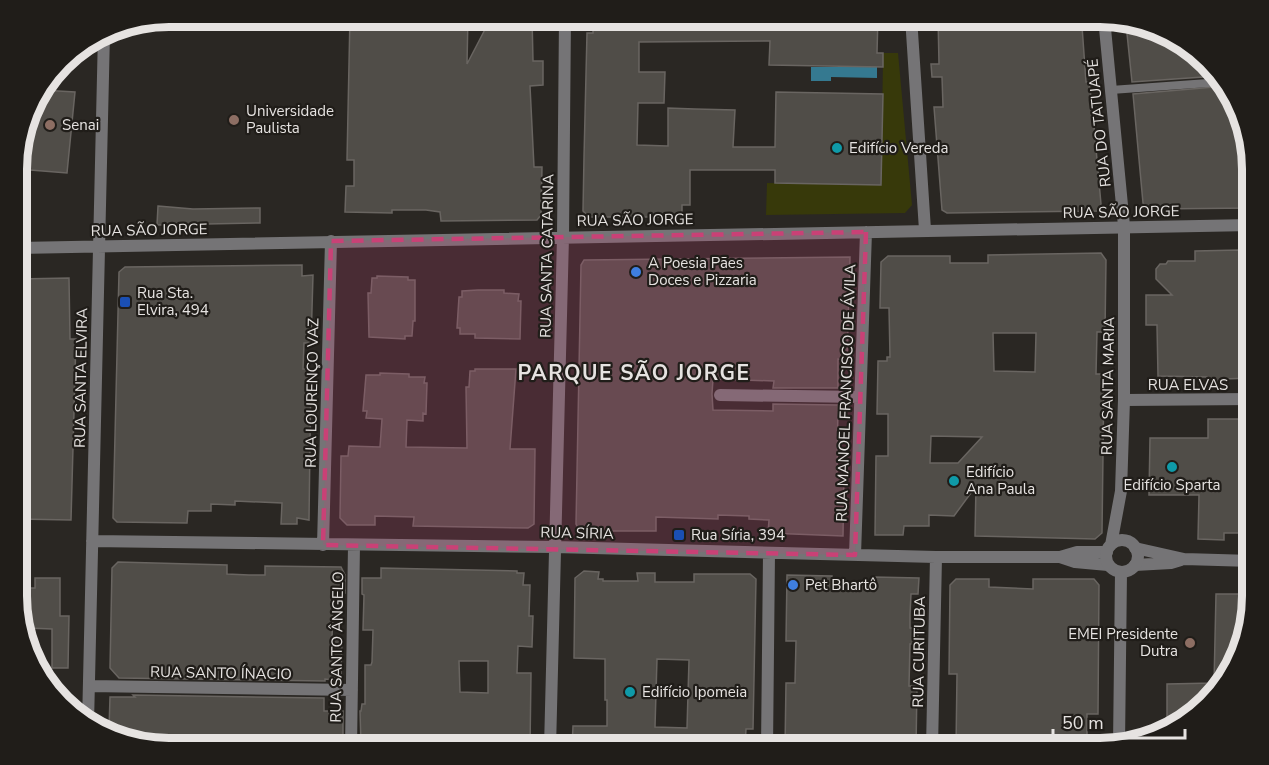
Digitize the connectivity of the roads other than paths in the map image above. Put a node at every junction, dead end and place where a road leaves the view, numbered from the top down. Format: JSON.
{"nodes":[{"id":1,"x":565,"y":27,"type":"edge"},
{"id":2,"x":912,"y":27,"type":"edge"},
{"id":3,"x":1105,"y":27,"type":"edge"},
{"id":4,"x":104,"y":43,"type":"edge"},
{"id":5,"x":1213,"y":83,"type":"edge"},
{"id":6,"x":1111,"y":90,"type":"junction"},
{"id":7,"x":1242,"y":225,"type":"edge"},
{"id":8,"x":1124,"y":226,"type":"junction"},
{"id":9,"x":925,"y":230,"type":"junction"},
{"id":10,"x":866,"y":232,"type":"junction"},
{"id":11,"x":563,"y":237,"type":"junction"},
{"id":12,"x":331,"y":241,"type":"junction"},
{"id":13,"x":98,"y":246,"type":"junction"},
{"id":14,"x":27,"y":248,"type":"edge"},
{"id":15,"x":720,"y":395,"type":"dead end"},
{"id":16,"x":860,"y":397,"type":"junction"},
{"id":17,"x":1242,"y":399,"type":"edge"},
{"id":18,"x":1124,"y":400,"type":"junction"},
{"id":19,"x":93,"y":542,"type":"junction"},
{"id":20,"x":323,"y":545,"type":"junction"},
{"id":21,"x":354,"y":545,"type":"junction"},
{"id":22,"x":555,"y":547,"type":"junction"},
{"id":23,"x":1135,"y":548,"type":"junction"},
{"id":24,"x":769,"y":553,"type":"junction"},
{"id":25,"x":1109,"y":554,"type":"junction"},
{"id":26,"x":855,"y":555,"type":"junction"},
{"id":27,"x":936,"y":556,"type":"junction"},
{"id":28,"x":1184,"y":559,"type":"junction"},
{"id":29,"x":1242,"y":561,"type":"edge"},
{"id":30,"x":1135,"y":565,"type":"junction"},
{"id":31,"x":1121,"y":572,"type":"junction"},
{"id":32,"x":89,"y":686,"type":"junction"},
{"id":33,"x":352,"y":690,"type":"junction"},
{"id":34,"x":88,"y":713,"type":"edge"},
{"id":35,"x":1119,"y":736,"type":"edge"},
{"id":36,"x":351,"y":738,"type":"edge"},
{"id":37,"x":550,"y":738,"type":"edge"},
{"id":38,"x":767,"y":738,"type":"edge"},
{"id":39,"x":932,"y":738,"type":"edge"}],
"edges":[{"from":1,"to":11,"type":"street","name":"RUA SANTA CATARINA"},
{"from":2,"to":9,"type":"street"},
{"from":3,"to":6,"type":"street","name":"RUA DO TATUAPÉ"},
{"from":4,"to":13,"type":"street","name":"RUA SANTA ELVIRA"},
{"from":5,"to":6,"type":"lane"},
{"from":6,"to":8,"type":"street","name":"RUA DO TATUAPÉ"},
{"from":7,"to":8,"type":"street","name":"RUA SÃO JORGE"},
{"from":8,"to":9,"type":"street","name":"RUA SÃO JORGE"},
{"from":8,"to":18,"type":"street","name":"RUA SANTA MARIA"},
{"from":9,"to":10,"type":"street","name":"RUA SÃO JORGE"},
{"from":10,"to":11,"type":"street","name":"RUA SÃO JORGE"},
{"from":10,"to":16,"type":"street","name":"RUA MANOEL FRANCISCO DE ÁVILA"},
{"from":11,"to":12,"type":"street","name":"RUA SÃO JORGE"},
{"from":11,"to":22,"type":"street","name":"RUA SANTA CATARINA"},
{"from":12,"to":13,"type":"street","name":"RUA SÃO JORGE"},
{"from":12,"to":20,"type":"street","name":"RUA LOURENÇO VAZ"},
{"from":13,"to":14,"type":"street","name":"RUA SÃO JORGE"},
{"from":13,"to":19,"type":"street","name":"RUA SANTA ELVIRA"},
{"from":15,"to":16,"type":"street"},
{"from":16,"to":26,"type":"street","name":"RUA MANOEL FRANCISCO DE ÁVILA"},
{"from":17,"to":18,"type":"street","name":"RUA ELVAS"},
{"from":18,"to":25,"type":"street","name":"RUA SANTA MARIA"},
{"from":19,"to":20,"type":"street","name":"RUA SÍRIA"},
{"from":19,"to":32,"type":"street","name":"RUA SANTA ELVIRA"},
{"from":20,"to":21,"type":"street","name":"RUA SÍRIA"},
{"from":21,"to":22,"type":"street","name":"RUA SÍRIA"},
{"from":21,"to":33,"type":"street","name":"RUA SANTO ÂNGELO"},
{"from":22,"to":24,"type":"street","name":"RUA SÍRIA"},
{"from":22,"to":37,"type":"street","name":"RUA SANTA CATARINA"},
{"from":23,"to":25,"type":"street"},
{"from":23,"to":28,"type":"street"},
{"from":23,"to":30,"type":"street"},
{"from":24,"to":26,"type":"street","name":"RUA SÍRIA"},
{"from":24,"to":38,"type":"street"},
{"from":25,"to":27,"type":"street","name":"RUA SÍRIA"},
{"from":25,"to":31,"type":"street"},
{"from":26,"to":27,"type":"street","name":"RUA SÍRIA"},
{"from":27,"to":39,"type":"street","name":"RUA CURITUBA"},
{"from":28,"to":29,"type":"street"},
{"from":28,"to":30,"type":"street"},
{"from":30,"to":31,"type":"street"},
{"from":31,"to":35,"type":"street"},
{"from":32,"to":33,"type":"street","name":"RUA SANTO ÍNACIO"},
{"from":32,"to":34,"type":"street","name":"RUA SANTA ELVIRA"},
{"from":33,"to":36,"type":"street","name":"RUA SANTO ÂNGELO"}]}
